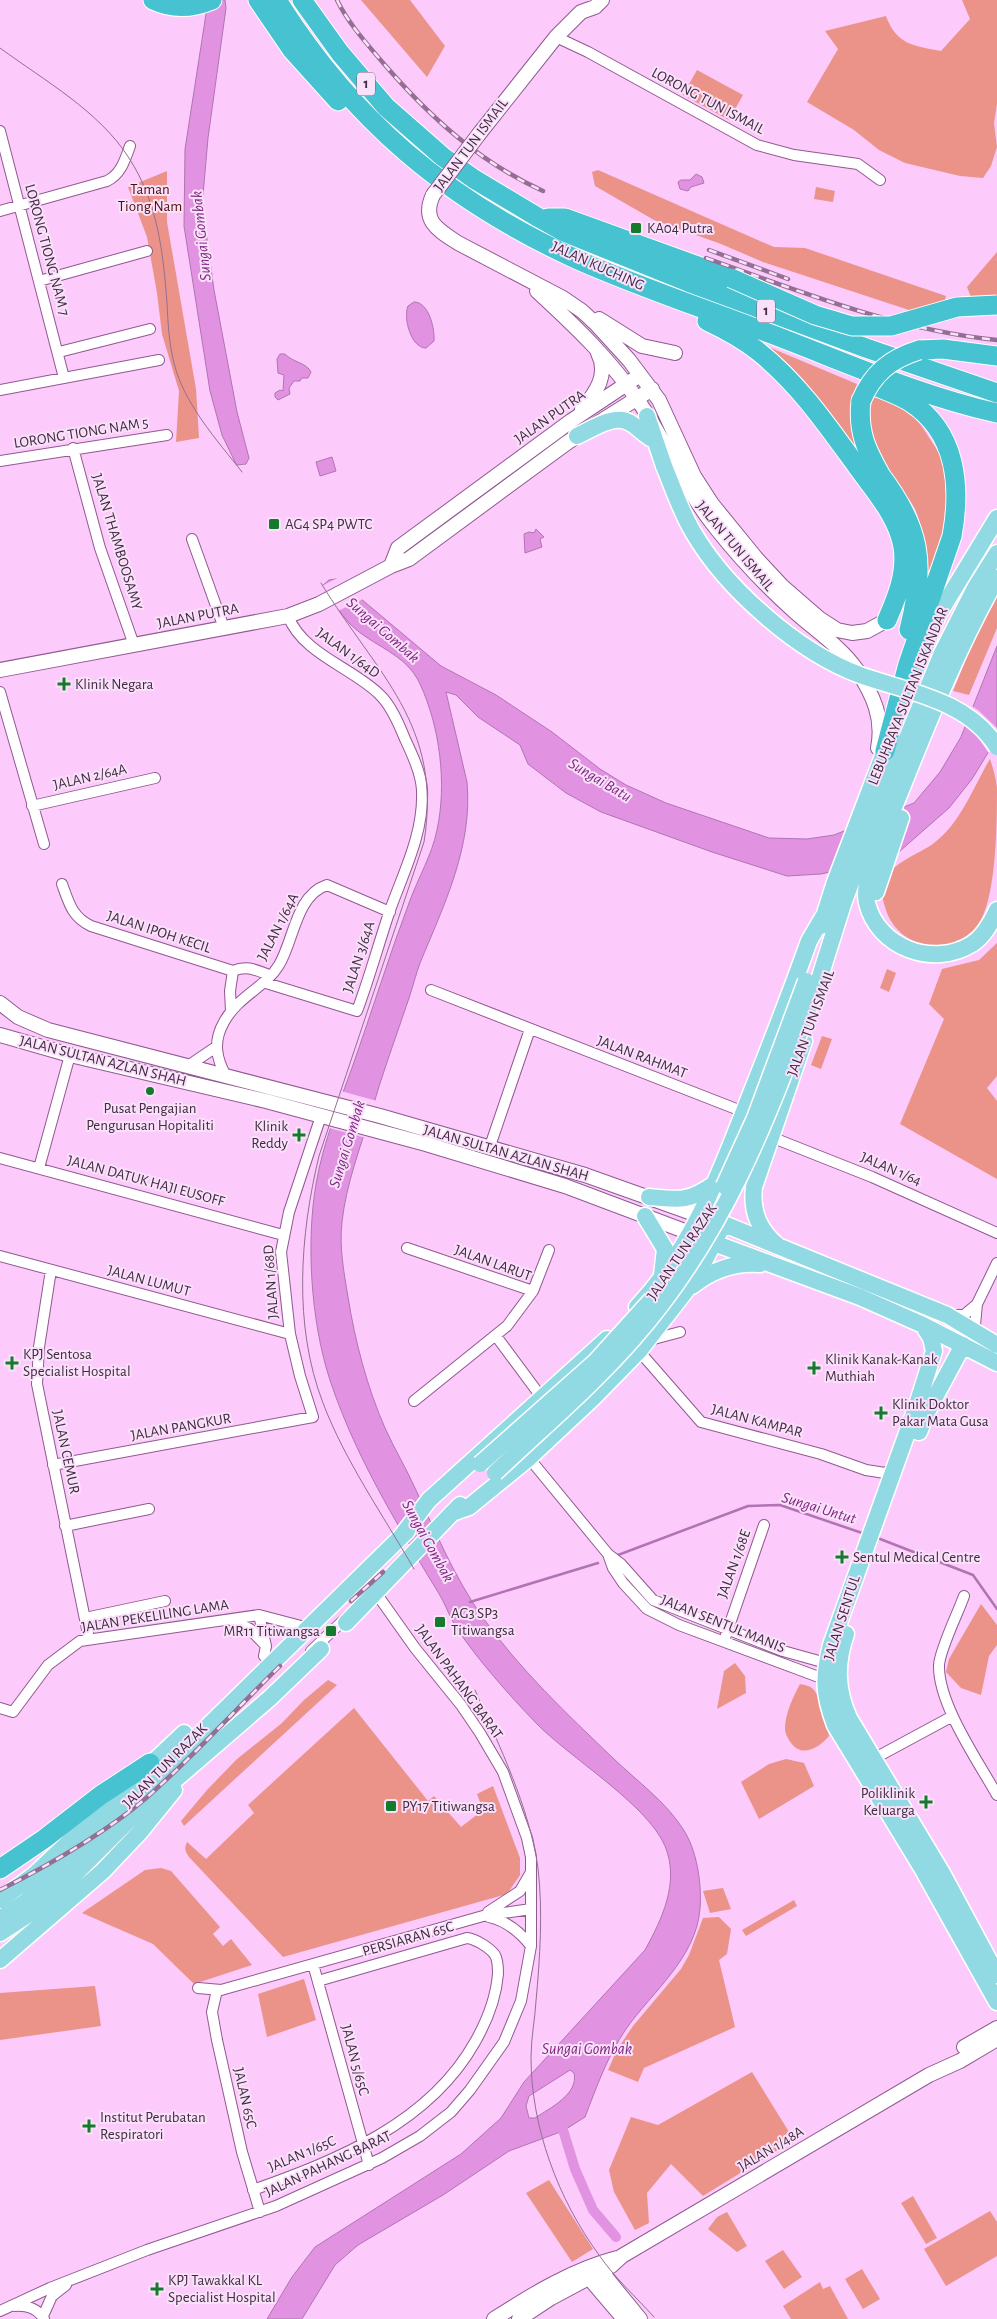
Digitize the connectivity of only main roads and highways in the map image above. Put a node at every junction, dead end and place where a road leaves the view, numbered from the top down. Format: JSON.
{"nodes":[{"id":1,"x":153,"y":0,"type":"edge"},
{"id":2,"x":212,"y":0,"type":"edge"},
{"id":3,"x":258,"y":0,"type":"edge"},
{"id":4,"x":277,"y":0,"type":"edge"},
{"id":5,"x":302,"y":0,"type":"edge"},
{"id":6,"x":362,"y":112,"type":"junction"},
{"id":7,"x":539,"y":218,"type":"junction"},
{"id":8,"x":639,"y":285,"type":"junction"},
{"id":9,"x":997,"y":305,"type":"edge"},
{"id":10,"x":741,"y":322,"type":"junction"},
{"id":11,"x":997,"y":356,"type":"edge"},
{"id":12,"x":997,"y":393,"type":"edge"},
{"id":13,"x":997,"y":413,"type":"edge"},
{"id":14,"x":647,"y":416,"type":"road end"},
{"id":15,"x":574,"y":428,"type":"road end"},
{"id":16,"x":654,"y":440,"type":"junction"},
{"id":17,"x":879,"y":473,"type":"junction"},
{"id":18,"x":997,"y":518,"type":"edge"},
{"id":19,"x":997,"y":554,"type":"edge"},
{"id":20,"x":997,"y":578,"type":"edge"},
{"id":21,"x":932,"y":716,"type":"junction"},
{"id":22,"x":997,"y":747,"type":"edge"},
{"id":23,"x":885,"y":751,"type":"junction"},
{"id":24,"x":872,"y":805,"type":"junction"},
{"id":25,"x":872,"y":861,"type":"junction"},
{"id":26,"x":853,"y":878,"type":"joint"},
{"id":27,"x":835,"y":882,"type":"joint"},
{"id":28,"x":997,"y":910,"type":"edge"},
{"id":29,"x":851,"y":911,"type":"junction"},
{"id":30,"x":823,"y":917,"type":"junction"},
{"id":31,"x":887,"y":937,"type":"junction"},
{"id":32,"x":816,"y":977,"type":"junction"},
{"id":33,"x":717,"y":1180,"type":"junction"},
{"id":34,"x":754,"y":1187,"type":"junction"},
{"id":35,"x":649,"y":1197,"type":"road end"},
{"id":36,"x":645,"y":1216,"type":"road end"},
{"id":37,"x":700,"y":1216,"type":"junction"},
{"id":38,"x":724,"y":1223,"type":"junction"},
{"id":39,"x":690,"y":1233,"type":"junction"},
{"id":40,"x":714,"y":1243,"type":"junction"},
{"id":41,"x":777,"y":1245,"type":"junction"},
{"id":42,"x":777,"y":1266,"type":"junction"},
{"id":43,"x":659,"y":1284,"type":"junction"},
{"id":44,"x":685,"y":1292,"type":"junction"},
{"id":45,"x":920,"y":1306,"type":"junction"},
{"id":46,"x":923,"y":1325,"type":"junction"},
{"id":47,"x":963,"y":1345,"type":"junction"},
{"id":48,"x":997,"y":1345,"type":"edge"},
{"id":49,"x":997,"y":1363,"type":"edge"},
{"id":50,"x":432,"y":1503,"type":"junction"},
{"id":51,"x":448,"y":1517,"type":"junction"},
{"id":52,"x":878,"y":1528,"type":"junction"},
{"id":53,"x":870,"y":1549,"type":"junction"},
{"id":54,"x":327,"y":1610,"type":"junction"},
{"id":55,"x":349,"y":1617,"type":"road end"},
{"id":56,"x":321,"y":1649,"type":"dead end"},
{"id":57,"x":202,"y":1755,"type":"junction"},
{"id":58,"x":150,"y":1763,"type":"junction"},
{"id":59,"x":97,"y":1842,"type":"junction"},
{"id":60,"x":0,"y":1869,"type":"edge"},
{"id":61,"x":0,"y":1900,"type":"edge"},
{"id":62,"x":54,"y":1914,"type":"junction"},
{"id":63,"x":0,"y":1919,"type":"edge"},
{"id":64,"x":0,"y":1933,"type":"edge"},
{"id":65,"x":0,"y":1948,"type":"edge"},
{"id":66,"x":0,"y":1960,"type":"edge"},
{"id":67,"x":997,"y":1976,"type":"edge"},
{"id":68,"x":997,"y":2002,"type":"edge"}],
"edges":[{"from":1,"to":2,"type":"highway"},
{"from":3,"to":6,"type":"highway"},
{"from":4,"to":6,"type":"highway","name":"JALAN KUCHING","number":"1"},
{"from":5,"to":7,"type":"highway","name":"JALAN KUCHING","number":"1"},
{"from":6,"to":8,"type":"highway","name":"JALAN KUCHING","number":"1"},
{"from":7,"to":9,"type":"highway","bridge":true},
{"from":7,"to":12,"type":"highway","name":"JALAN KUCHING","number":"1"},
{"from":8,"to":10,"type":"highway","name":"JALAN KUCHING","number":"1"},
{"from":8,"to":17,"type":"highway"},
{"from":10,"to":13,"type":"highway","name":"JALAN KUCHING","number":"1"},
{"from":10,"to":23,"type":"highway"},
{"from":11,"to":17,"type":"highway","bridge":true},
{"from":14,"to":16,"type":"main road"},
{"from":15,"to":16,"type":"main road"},
{"from":16,"to":22,"type":"main road","bridge":true},
{"from":17,"to":23,"type":"highway"},
{"from":18,"to":23,"type":"main road","name":"LEBUHRAYA SULTAN ISKANDAR"},
{"from":19,"to":24,"type":"main road","name":"LEBUHRAYA SULTAN ISKANDAR"},
{"from":20,"to":21,"type":"main road"},
{"from":21,"to":25,"type":"main road"},
{"from":21,"to":31,"type":"main road"},
{"from":23,"to":24,"type":"main road","name":"LEBUHRAYA SULTAN ISKANDAR"},
{"from":24,"to":26,"type":"main road","name":"LEBUHRAYA SULTAN ISKANDAR"},
{"from":24,"to":27,"type":"main road","name":"LEBUHRAYA SULTAN ISKANDAR"},
{"from":25,"to":29,"type":"main road","name":"JALAN TUN ISMAIL"},
{"from":25,"to":31,"type":"main road"},
{"from":26,"to":32,"type":"main road","name":"JALAN TUN RAZAK"},
{"from":27,"to":30,"type":"main road","name":"JALAN TUN RAZAK"},
{"from":28,"to":31,"type":"main road"},
{"from":29,"to":32,"type":"main road"},
{"from":29,"to":34,"type":"main road","name":"JALAN TUN ISMAIL"},
{"from":30,"to":32,"type":"main road","name":"JALAN TUN RAZAK"},
{"from":30,"to":33,"type":"main road","name":"JALAN TUN ISMAIL"},
{"from":32,"to":50,"type":"main road","name":"JALAN TUN RAZAK","bridge":true},
{"from":32,"to":51,"type":"main road","name":"JALAN TUN RAZAK","bridge":true},
{"from":33,"to":34,"type":"main road"},
{"from":33,"to":35,"type":"main road"},
{"from":33,"to":37,"type":"main road","name":"JALAN TUN ISMAIL"},
{"from":34,"to":41,"type":"main road"},
{"from":36,"to":43,"type":"main road"},
{"from":37,"to":38,"type":"main road","name":"JALAN SULTAN AZLAN SHAH"},
{"from":37,"to":39,"type":"main road","name":"JALAN TUN RAZAK"},
{"from":38,"to":40,"type":"main road","name":"JALAN TUN RAZAK"},
{"from":38,"to":41,"type":"main road","name":"JALAN SULTAN AZLAN SHAH"},
{"from":39,"to":40,"type":"main road","name":"JALAN SULTAN AZLAN SHAH"},
{"from":39,"to":43,"type":"main road","name":"JALAN TUN RAZAK"},
{"from":40,"to":42,"type":"main road","name":"JALAN SULTAN AZLAN SHAH"},
{"from":40,"to":44,"type":"main road","name":"JALAN TUN RAZAK"},
{"from":41,"to":45,"type":"main road","name":"JALAN SULTAN AZLAN SHAH"},
{"from":42,"to":44,"type":"main road"},
{"from":42,"to":46,"type":"main road","name":"JALAN SULTAN AZLAN SHAH"},
{"from":43,"to":44,"type":"main road"},
{"from":43,"to":50,"type":"main road","name":"JALAN TUN RAZAK"},
{"from":44,"to":51,"type":"main road","name":"JALAN TUN RAZAK"},
{"from":45,"to":47,"type":"main road"},
{"from":45,"to":48,"type":"main road","name":"JALAN SULTAN AZLAN SHAH"},
{"from":46,"to":47,"type":"main road","name":"JALAN SULTAN AZLAN SHAH"},
{"from":46,"to":52,"type":"main road","name":"JALAN SENTUL"},
{"from":47,"to":49,"type":"main road","name":"JALAN SULTAN AZLAN SHAH"},
{"from":47,"to":52,"type":"main road","name":"JALAN SENTUL"},
{"from":50,"to":54,"type":"main road","name":"JALAN TUN RAZAK"},
{"from":51,"to":55,"type":"main road","name":"JALAN TUN RAZAK"},
{"from":52,"to":53,"type":"main road","name":"JALAN SENTUL"},
{"from":53,"to":67,"type":"main road","name":"JALAN SENTUL"},
{"from":53,"to":68,"type":"main road","name":"JALAN SENTUL"},
{"from":54,"to":58,"type":"main road","name":"JALAN TUN RAZAK"},
{"from":54,"to":59,"type":"main road","name":"JALAN TUN RAZAK"},
{"from":56,"to":57,"type":"main road","name":"JALAN TUN RAZAK"},
{"from":57,"to":59,"type":"main road","name":"JALAN TUN RAZAK"},
{"from":57,"to":62,"type":"main road"},
{"from":58,"to":60,"type":"highway"},
{"from":58,"to":61,"type":"main road","name":"JALAN TUN RAZAK"},
{"from":59,"to":63,"type":"main road","name":"JALAN TUN RAZAK"},
{"from":59,"to":64,"type":"main road","name":"JALAN TUN RAZAK"},
{"from":62,"to":65,"type":"main road"},
{"from":62,"to":66,"type":"main road"}]}
